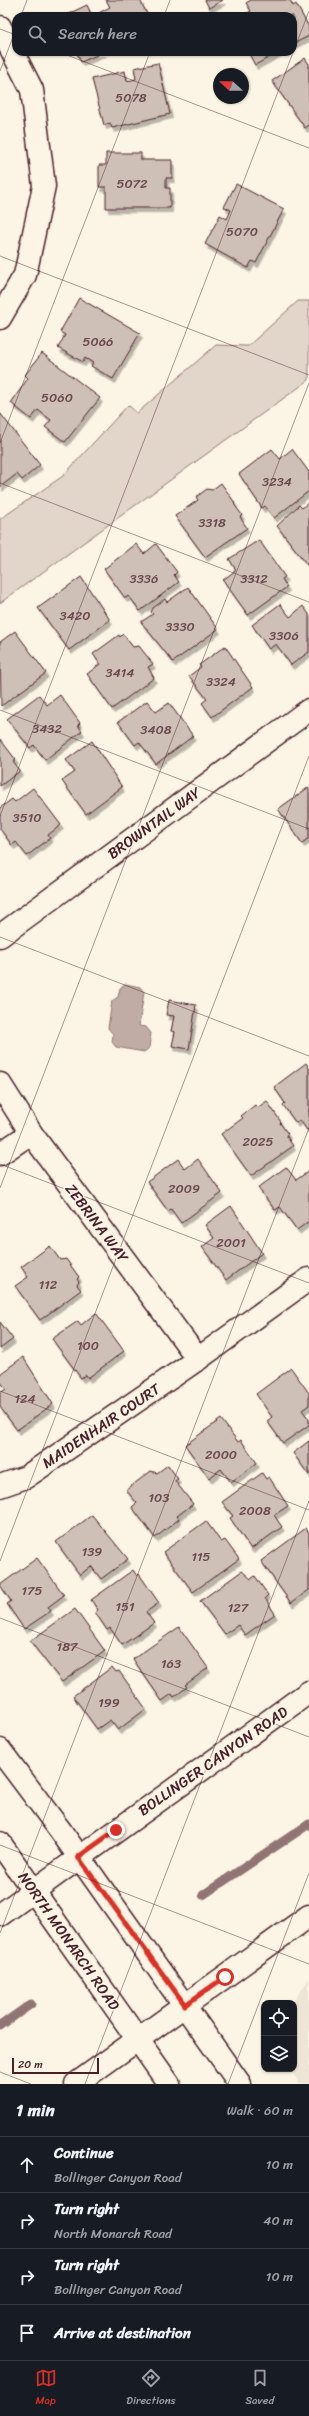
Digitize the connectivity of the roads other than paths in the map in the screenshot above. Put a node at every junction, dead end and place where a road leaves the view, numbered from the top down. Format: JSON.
{"nodes":[{"id":1,"x":0,"y":27,"type":"edge"},
{"id":2,"x":12,"y":51,"type":"edge"},
{"id":3,"x":15,"y":56,"type":"edge"},
{"id":4,"x":0,"y":318,"type":"edge"},
{"id":5,"x":309,"y":710,"type":"edge"},
{"id":6,"x":0,"y":936,"type":"edge"},
{"id":7,"x":0,"y":1084,"type":"edge"},
{"id":8,"x":31,"y":1133,"type":"junction"},
{"id":9,"x":0,"y":1154,"type":"edge"},
{"id":10,"x":309,"y":1279,"type":"edge"},
{"id":11,"x":198,"y":1360,"type":"junction"},
{"id":12,"x":0,"y":1486,"type":"edge"},
{"id":13,"x":309,"y":1692,"type":"edge"},
{"id":14,"x":0,"y":1750,"type":"edge"},
{"id":15,"x":0,"y":1843,"type":"edge"},
{"id":16,"x":78,"y":1857,"type":"junction"},
{"id":17,"x":33,"y":1890,"type":"junction"},
{"id":18,"x":0,"y":1915,"type":"edge"},
{"id":19,"x":309,"y":1916,"type":"edge"},
{"id":20,"x":185,"y":2005,"type":"junction"},
{"id":21,"x":138,"y":2040,"type":"junction"},
{"id":22,"x":76,"y":2084,"type":"edge"},
{"id":23,"x":169,"y":2084,"type":"edge"},
{"id":24,"x":240,"y":2084,"type":"edge"}],
"edges":[{"from":1,"to":2,"type":"street"},
{"from":3,"to":4,"type":"street"},
{"from":5,"to":6,"type":"street","name":"BROWNTAIL WAY"},
{"from":7,"to":8,"type":"street","name":"ZEBRINA WAY"},
{"from":8,"to":9,"type":"street"},
{"from":8,"to":11,"type":"street","name":"ZEBRINA WAY"},
{"from":10,"to":11,"type":"street","name":"MAIDENHAIR COURT"},
{"from":11,"to":12,"type":"street","name":"MAIDENHAIR COURT"},
{"from":13,"to":16,"type":"street","name":"BOLLINGER CANYON ROAD"},
{"from":14,"to":16,"type":"street"},
{"from":15,"to":17,"type":"street","name":"NORTH MONARCH ROAD"},
{"from":16,"to":17,"type":"street","name":"BOLLINGER CANYON ROAD"},
{"from":16,"to":20,"type":"street"},
{"from":17,"to":18,"type":"street","name":"BOLLINGER CANYON ROAD"},
{"from":17,"to":21,"type":"street","name":"NORTH MONARCH ROAD"},
{"from":19,"to":20,"type":"street"},
{"from":20,"to":21,"type":"street"},
{"from":20,"to":24,"type":"street"},
{"from":21,"to":22,"type":"street"},
{"from":21,"to":23,"type":"street","name":"NORTH MONARCH ROAD"}]}
